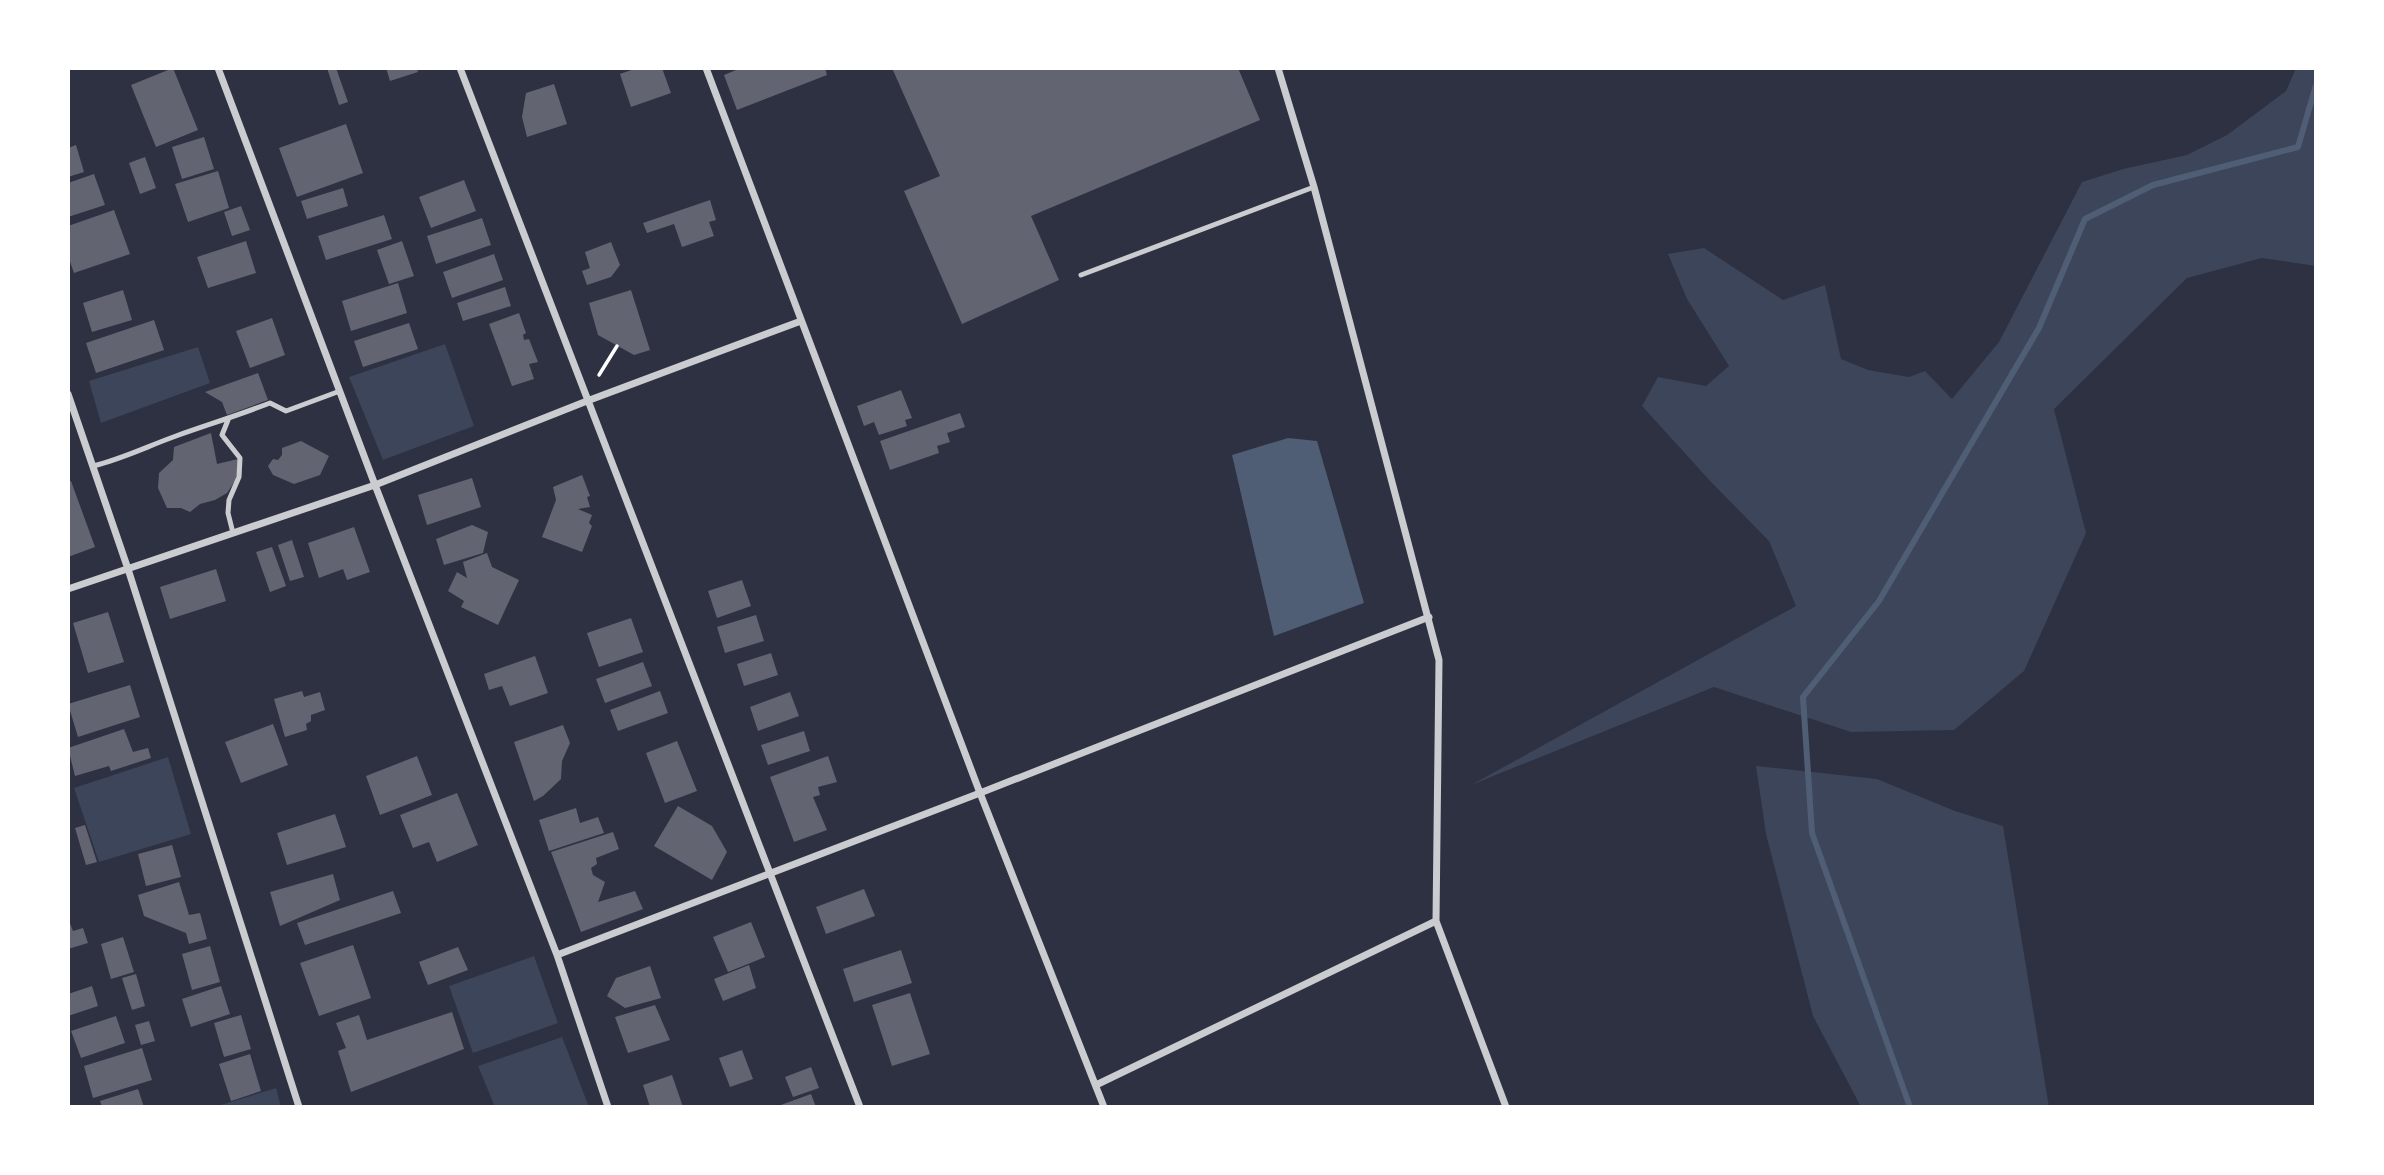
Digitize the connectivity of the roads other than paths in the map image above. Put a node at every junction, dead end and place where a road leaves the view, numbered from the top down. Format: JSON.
{"nodes":[{"id":1,"x":218,"y":68,"type":"edge"},
{"id":2,"x":460,"y":68,"type":"edge"},
{"id":3,"x":706,"y":68,"type":"edge"},
{"id":4,"x":1278,"y":68,"type":"edge"},
{"id":5,"x":1314,"y":187,"type":"junction"},
{"id":6,"x":1080,"y":275,"type":"dead end"},
{"id":7,"x":801,"y":321,"type":"junction"},
{"id":8,"x":340,"y":391,"type":"junction"},
{"id":9,"x":68,"y":394,"type":"edge"},
{"id":10,"x":587,"y":401,"type":"junction"},
{"id":11,"x":228,"y":420,"type":"junction"},
{"id":12,"x":93,"y":466,"type":"junction"},
{"id":13,"x":375,"y":485,"type":"junction"},
{"id":14,"x":233,"y":533,"type":"junction"},
{"id":15,"x":128,"y":569,"type":"junction"},
{"id":16,"x":68,"y":589,"type":"edge"},
{"id":17,"x":1429,"y":617,"type":"junction"},
{"id":18,"x":980,"y":793,"type":"junction"},
{"id":19,"x":770,"y":875,"type":"junction"},
{"id":20,"x":1436,"y":921,"type":"junction"},
{"id":21,"x":558,"y":955,"type":"junction"},
{"id":22,"x":1096,"y":1085,"type":"junction"},
{"id":23,"x":299,"y":1107,"type":"edge"},
{"id":24,"x":608,"y":1107,"type":"edge"},
{"id":25,"x":860,"y":1107,"type":"edge"},
{"id":26,"x":1104,"y":1107,"type":"edge"},
{"id":27,"x":1506,"y":1107,"type":"edge"}],
"edges":[{"from":1,"to":8,"type":"street"},
{"from":2,"to":10,"type":"street"},
{"from":3,"to":7,"type":"street"},
{"from":4,"to":5,"type":"street"},
{"from":5,"to":6,"type":"lane"},
{"from":5,"to":17,"type":"street"},
{"from":7,"to":10,"type":"street"},
{"from":7,"to":18,"type":"street"},
{"from":8,"to":11,"type":"lane"},
{"from":8,"to":13,"type":"street"},
{"from":9,"to":12,"type":"street"},
{"from":10,"to":13,"type":"street"},
{"from":10,"to":19,"type":"street"},
{"from":11,"to":12,"type":"lane"},
{"from":11,"to":14,"type":"lane"},
{"from":12,"to":15,"type":"street"},
{"from":13,"to":14,"type":"street"},
{"from":13,"to":21,"type":"street"},
{"from":14,"to":15,"type":"street"},
{"from":15,"to":16,"type":"street"},
{"from":15,"to":23,"type":"street"},
{"from":17,"to":18,"type":"street"},
{"from":17,"to":20,"type":"street"},
{"from":18,"to":19,"type":"street"},
{"from":18,"to":22,"type":"street"},
{"from":19,"to":21,"type":"street"},
{"from":19,"to":25,"type":"street"},
{"from":20,"to":22,"type":"street"},
{"from":20,"to":27,"type":"street"},
{"from":21,"to":24,"type":"street"},
{"from":22,"to":26,"type":"street"}]}
